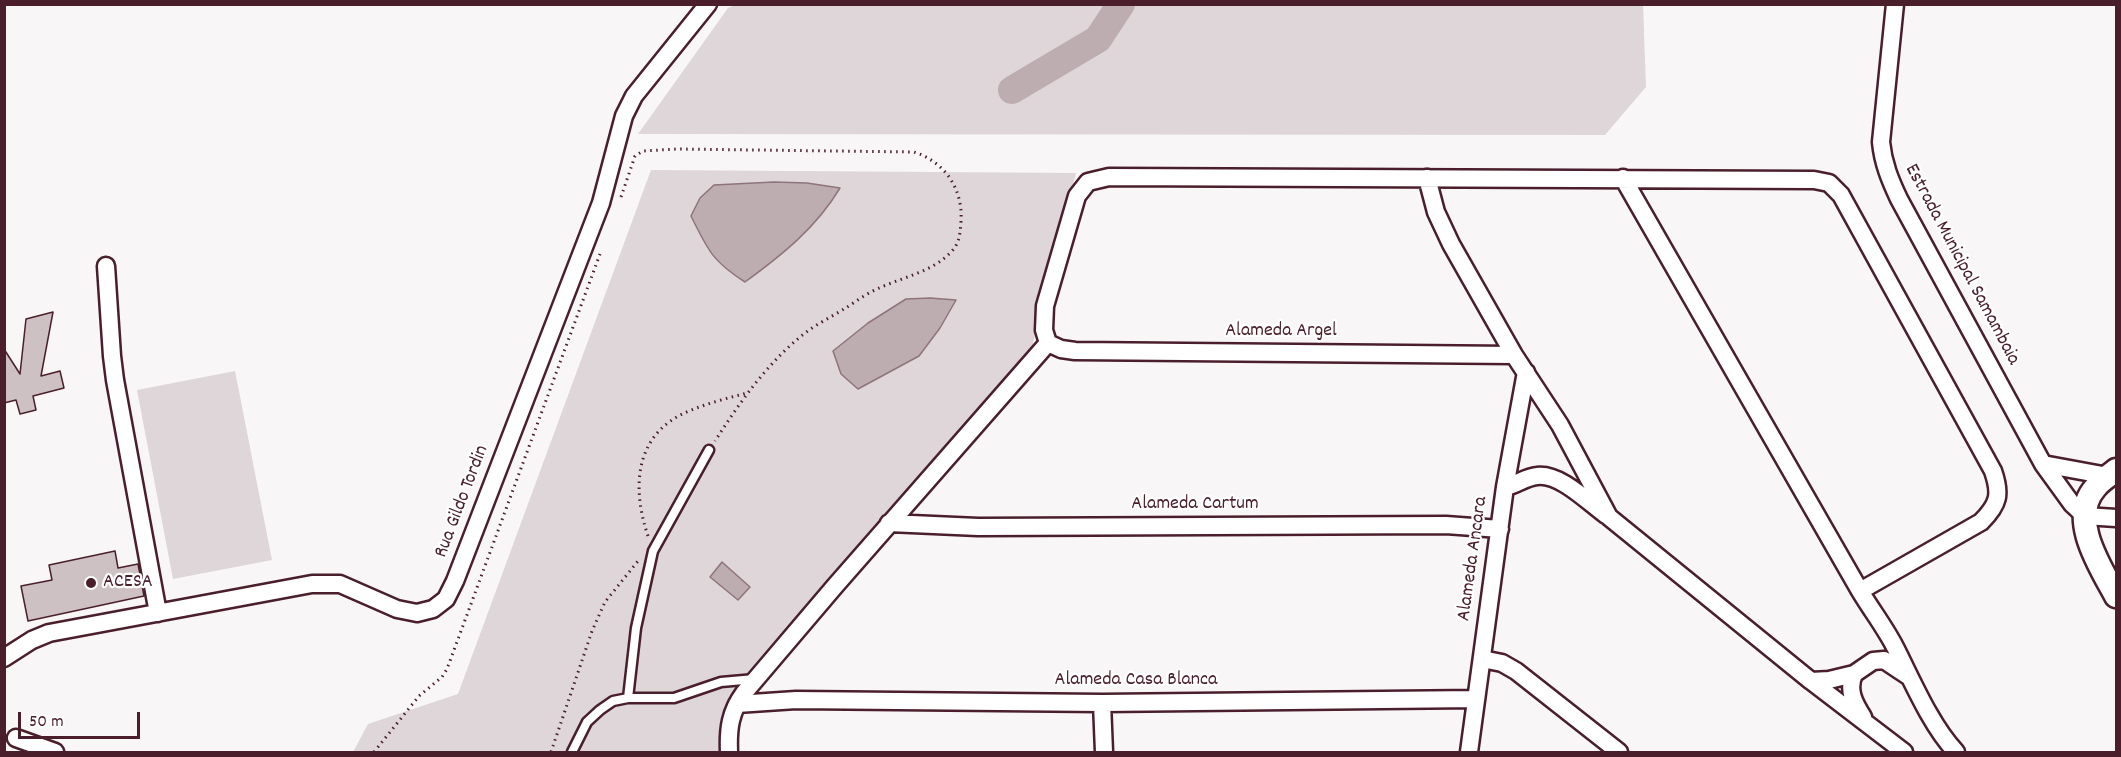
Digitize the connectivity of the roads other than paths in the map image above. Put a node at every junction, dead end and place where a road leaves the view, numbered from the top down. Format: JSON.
{"nodes":[{"id":1,"x":708,"y":4,"type":"edge"},
{"id":2,"x":1895,"y":4,"type":"edge"},
{"id":3,"x":1427,"y":178,"type":"junction"},
{"id":4,"x":1623,"y":178,"type":"junction"},
{"id":5,"x":106,"y":266,"type":"dead end"},
{"id":6,"x":1048,"y":343,"type":"junction"},
{"id":7,"x":1514,"y":355,"type":"junction"},
{"id":8,"x":1526,"y":372,"type":"junction"},
{"id":9,"x":709,"y":450,"type":"road end"},
{"id":10,"x":2043,"y":464,"type":"junction"},
{"id":11,"x":2112,"y":473,"type":"edge"},
{"id":12,"x":1505,"y":487,"type":"junction"},
{"id":13,"x":2085,"y":516,"type":"junction"},
{"id":14,"x":1609,"y":517,"type":"junction"},
{"id":15,"x":2116,"y":518,"type":"edge"},
{"id":16,"x":890,"y":524,"type":"junction"},
{"id":17,"x":1500,"y":529,"type":"junction"},
{"id":18,"x":1860,"y":591,"type":"junction"},
{"id":19,"x":2116,"y":596,"type":"edge"},
{"id":20,"x":158,"y":613,"type":"junction"},
{"id":21,"x":1882,"y":623,"type":"junction"},
{"id":22,"x":4,"y":658,"type":"edge"},
{"id":23,"x":1482,"y":659,"type":"junction"},
{"id":24,"x":1873,"y":661,"type":"junction"},
{"id":25,"x":1854,"y":674,"type":"junction"},
{"id":26,"x":758,"y":676,"type":"junction"},
{"id":27,"x":1909,"y":676,"type":"junction"},
{"id":28,"x":1811,"y":681,"type":"junction"},
{"id":29,"x":628,"y":698,"type":"junction"},
{"id":30,"x":1476,"y":699,"type":"junction"},
{"id":31,"x":1102,"y":703,"type":"junction"},
{"id":32,"x":736,"y":704,"type":"junction"},
{"id":33,"x":1867,"y":723,"type":"junction"},
{"id":34,"x":10,"y":732,"type":"edge"},
{"id":35,"x":29,"y":753,"type":"edge"},
{"id":36,"x":55,"y":753,"type":"edge"},
{"id":37,"x":572,"y":753,"type":"edge"},
{"id":38,"x":729,"y":753,"type":"edge"},
{"id":39,"x":1104,"y":753,"type":"edge"},
{"id":40,"x":1469,"y":753,"type":"edge"},
{"id":41,"x":1619,"y":753,"type":"edge"},
{"id":42,"x":1904,"y":753,"type":"edge"},
{"id":43,"x":1956,"y":753,"type":"edge"}],
"edges":[{"from":1,"to":20,"type":"street","name":"Rua Gildo Tordin"},
{"from":2,"to":10,"type":"street","name":"Estrada Municipal Samambaia"},
{"from":3,"to":4,"type":"street"},
{"from":3,"to":6,"type":"street"},
{"from":3,"to":7,"type":"street"},
{"from":4,"to":18,"type":"street"},
{"from":4,"to":18,"type":"street"},
{"from":5,"to":20,"type":"street"},
{"from":6,"to":7,"type":"street","name":"Alameda Argel"},
{"from":6,"to":16,"type":"street"},
{"from":7,"to":8,"type":"street"},
{"from":8,"to":12,"type":"street","name":"Alameda Ancara"},
{"from":8,"to":14,"type":"street"},
{"from":9,"to":29,"type":"lane"},
{"from":10,"to":11,"type":"street"},
{"from":10,"to":13,"type":"street","name":"Estrada Municipal Samambaia"},
{"from":11,"to":13,"type":"main road"},
{"from":12,"to":14,"type":"street"},
{"from":12,"to":17,"type":"street","name":"Alameda Ancara"},
{"from":13,"to":15,"type":"street"},
{"from":13,"to":19,"type":"main road"},
{"from":14,"to":28,"type":"street"},
{"from":16,"to":17,"type":"street","name":"Alameda Cartum"},
{"from":16,"to":26,"type":"street"},
{"from":17,"to":23,"type":"street","name":"Alameda Ancara"},
{"from":18,"to":21,"type":"street"},
{"from":20,"to":22,"type":"street","name":"Rua Gildo Tordin"},
{"from":21,"to":24,"type":"street"},
{"from":21,"to":27,"type":"street"},
{"from":23,"to":30,"type":"street","name":"Alameda Ancara"},
{"from":23,"to":41,"type":"street"},
{"from":24,"to":25,"type":"street"},
{"from":24,"to":27,"type":"street"},
{"from":25,"to":28,"type":"street"},
{"from":25,"to":33,"type":"street"},
{"from":26,"to":29,"type":"lane"},
{"from":26,"to":32,"type":"street"},
{"from":27,"to":43,"type":"street"},
{"from":28,"to":33,"type":"street"},
{"from":29,"to":37,"type":"lane"},
{"from":30,"to":31,"type":"street","name":"Alameda Casa Blanca"},
{"from":30,"to":40,"type":"street","name":"Alameda Ancara"},
{"from":31,"to":32,"type":"street","name":"Alameda Casa Blanca"},
{"from":31,"to":39,"type":"street"},
{"from":32,"to":38,"type":"street"},
{"from":33,"to":42,"type":"street"},
{"from":34,"to":35,"type":"street"},
{"from":34,"to":36,"type":"street"}]}
